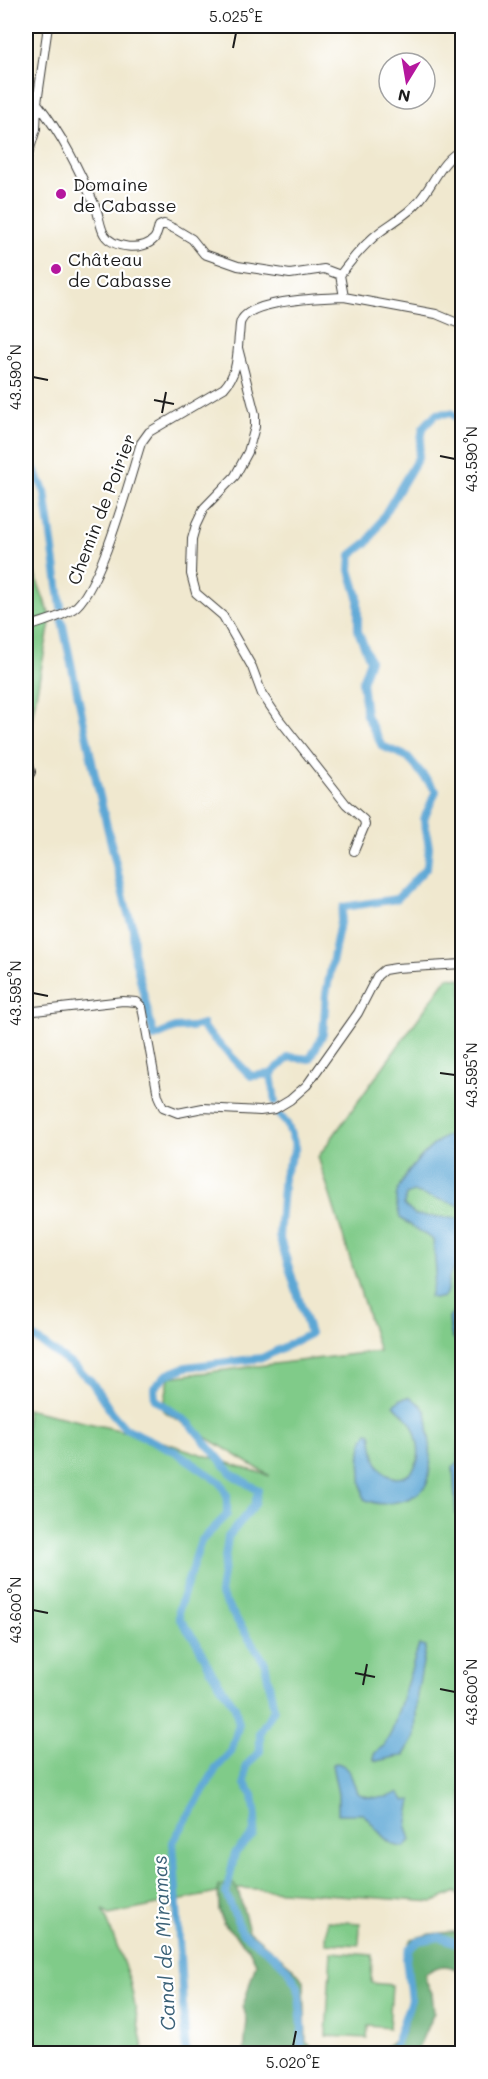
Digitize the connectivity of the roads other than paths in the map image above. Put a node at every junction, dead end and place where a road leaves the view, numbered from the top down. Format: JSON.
{"nodes":[{"id":1,"x":48,"y":26,"type":"edge"},
{"id":2,"x":38,"y":103,"type":"junction"},
{"id":3,"x":462,"y":150,"type":"edge"},
{"id":4,"x":26,"y":161,"type":"edge"},
{"id":5,"x":340,"y":275,"type":"junction"},
{"id":6,"x":344,"y":297,"type":"junction"},
{"id":7,"x":462,"y":325,"type":"edge"},
{"id":8,"x":238,"y":348,"type":"junction"},
{"id":9,"x":26,"y":628,"type":"edge"},
{"id":10,"x":26,"y":752,"type":"edge"},
{"id":11,"x":26,"y":782,"type":"edge"},
{"id":12,"x":354,"y":851,"type":"dead end"},
{"id":13,"x":462,"y":964,"type":"edge"},
{"id":14,"x":26,"y":1012,"type":"edge"}],
"edges":[{"from":1,"to":2,"type":"street"},
{"from":2,"to":4,"type":"street"},
{"from":2,"to":5,"type":"street"},
{"from":3,"to":5,"type":"street"},
{"from":5,"to":6,"type":"street"},
{"from":6,"to":7,"type":"street","name":"Chemin de Poirier"},
{"from":6,"to":8,"type":"street","name":"Chemin de Poirier"},
{"from":8,"to":9,"type":"street","name":"Chemin de Poirier"},
{"from":8,"to":12,"type":"street"},
{"from":10,"to":11,"type":"street"},
{"from":13,"to":14,"type":"street"}]}
